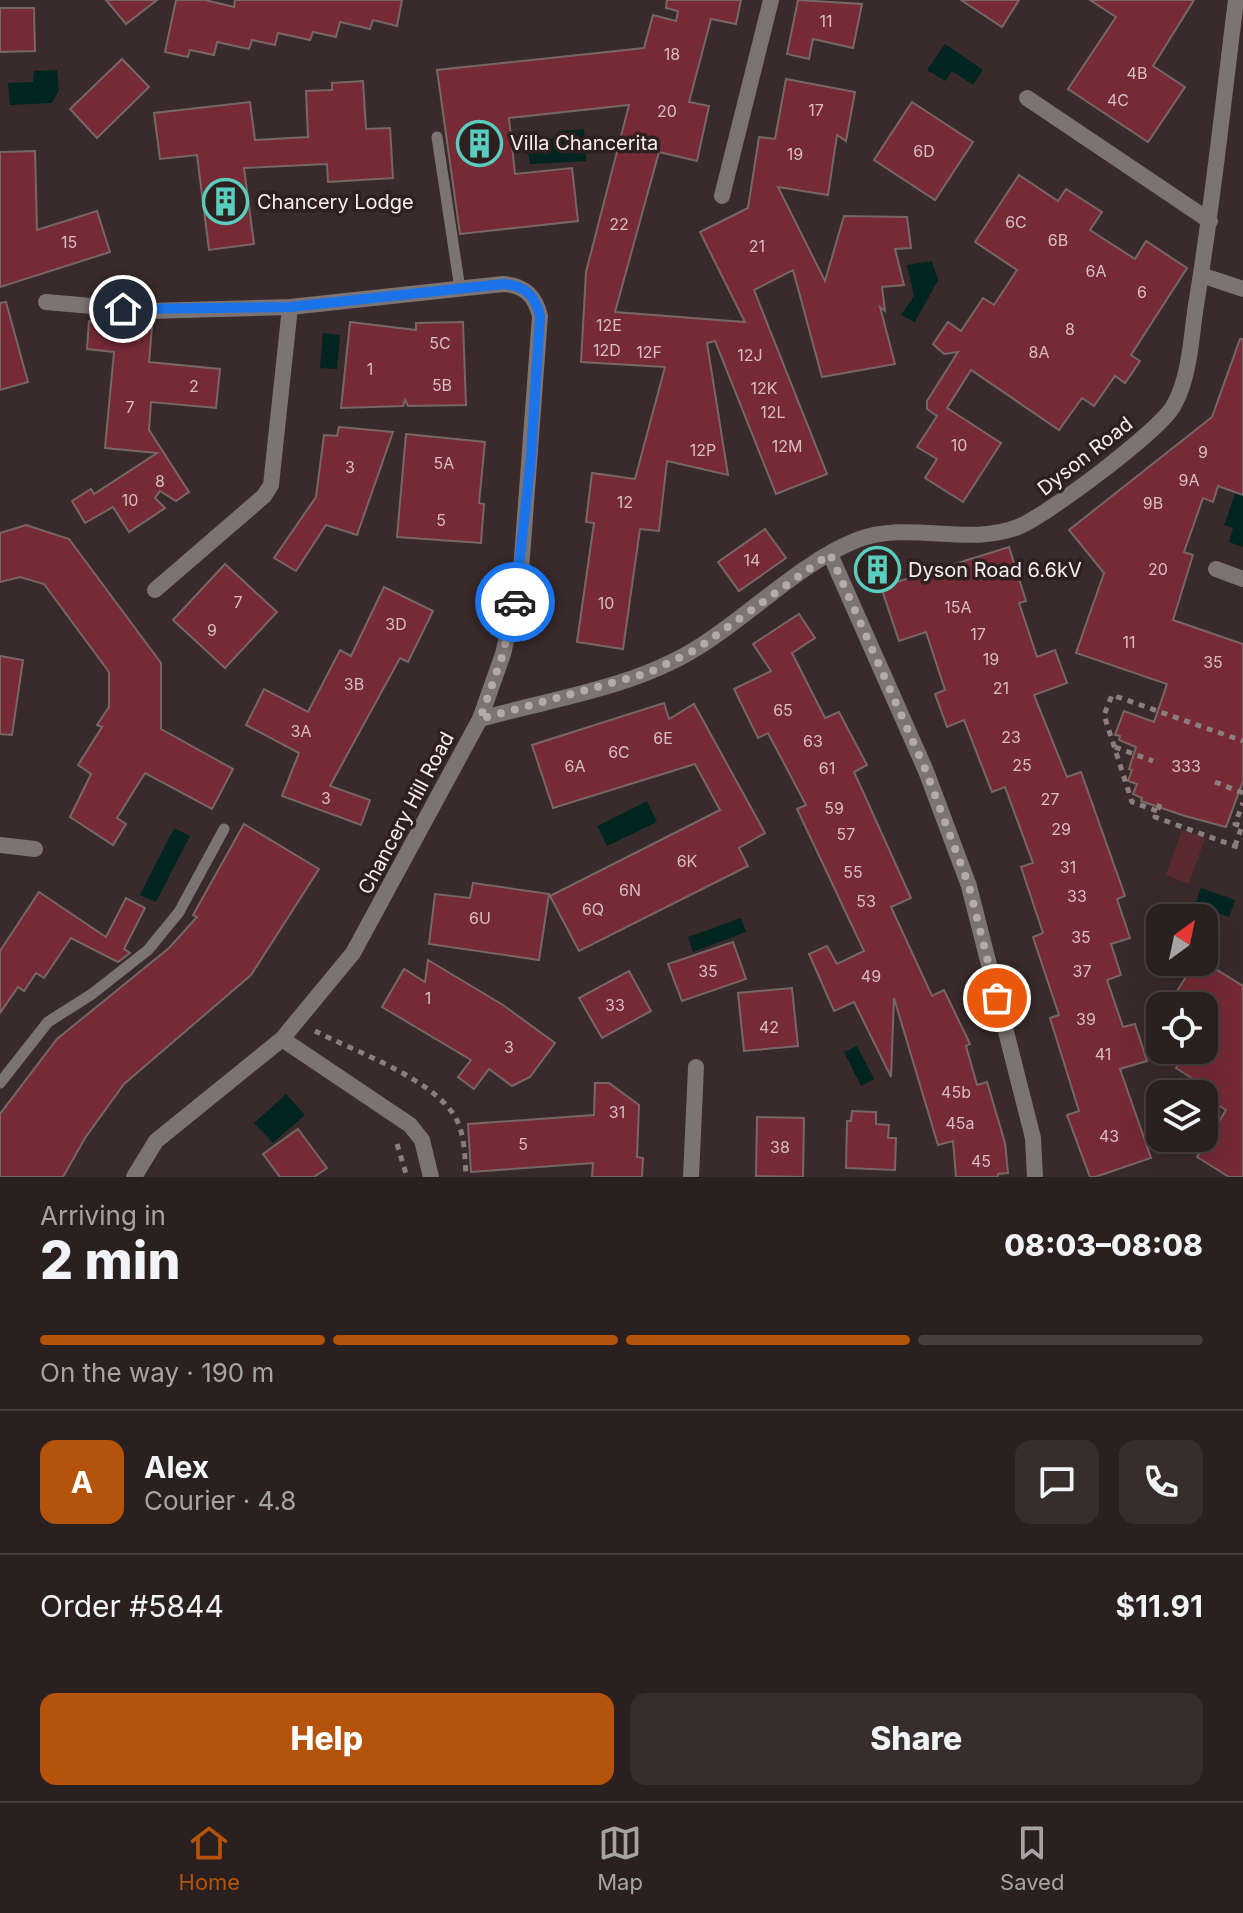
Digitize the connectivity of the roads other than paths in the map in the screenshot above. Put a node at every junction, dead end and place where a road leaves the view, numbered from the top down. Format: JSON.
{"nodes":[{"id":1,"x":771,"y":0,"type":"edge"},
{"id":2,"x":1236,"y":0,"type":"edge"},
{"id":3,"x":1027,"y":98,"type":"dead end"},
{"id":4,"x":437,"y":137,"type":"dead end"},
{"id":5,"x":722,"y":196,"type":"dead end"},
{"id":6,"x":1210,"y":221,"type":"junction"},
{"id":7,"x":1201,"y":275,"type":"junction"},
{"id":8,"x":460,"y":289,"type":"junction"},
{"id":9,"x":1243,"y":289,"type":"edge"},
{"id":10,"x":46,"y":302,"type":"dead end"},
{"id":11,"x":290,"y":307,"type":"junction"},
{"id":12,"x":830,"y":554,"type":"junction"},
{"id":13,"x":1216,"y":569,"type":"dead end"},
{"id":14,"x":1243,"y":579,"type":"edge"},
{"id":15,"x":155,"y":590,"type":"dead end"},
{"id":16,"x":480,"y":719,"type":"junction"},
{"id":17,"x":224,"y":829,"type":"dead end"},
{"id":18,"x":0,"y":845,"type":"edge"},
{"id":19,"x":35,"y":849,"type":"dead end"},
{"id":20,"x":287,"y":1042,"type":"junction"},
{"id":21,"x":696,"y":1067,"type":"dead end"},
{"id":22,"x":0,"y":1083,"type":"edge"},
{"id":23,"x":134,"y":1177,"type":"edge"},
{"id":24,"x":431,"y":1177,"type":"edge"},
{"id":25,"x":691,"y":1177,"type":"edge"},
{"id":26,"x":1035,"y":1177,"type":"edge"}],
"edges":[{"from":1,"to":5,"type":"street"},
{"from":2,"to":6,"type":"street","name":"Dyson Road"},
{"from":3,"to":6,"type":"street"},
{"from":4,"to":8,"type":"lane"},
{"from":6,"to":7,"type":"street","name":"Dyson Road"},
{"from":7,"to":9,"type":"street"},
{"from":7,"to":12,"type":"street","name":"Dyson Road"},
{"from":8,"to":11,"type":"street","name":"Chancery Hill Road"},
{"from":8,"to":16,"type":"street","name":"Chancery Hill Road"},
{"from":10,"to":11,"type":"street","name":"Chancery Hill Road"},
{"from":11,"to":15,"type":"street"},
{"from":12,"to":16,"type":"street","name":"Dyson Road"},
{"from":12,"to":26,"type":"street"},
{"from":13,"to":14,"type":"street"},
{"from":16,"to":20,"type":"street","name":"Chancery Hill Road"},
{"from":17,"to":22,"type":"lane"},
{"from":18,"to":19,"type":"street"},
{"from":20,"to":23,"type":"street","name":"Chancery Hill Road"},
{"from":20,"to":24,"type":"street"},
{"from":21,"to":25,"type":"street"}]}
